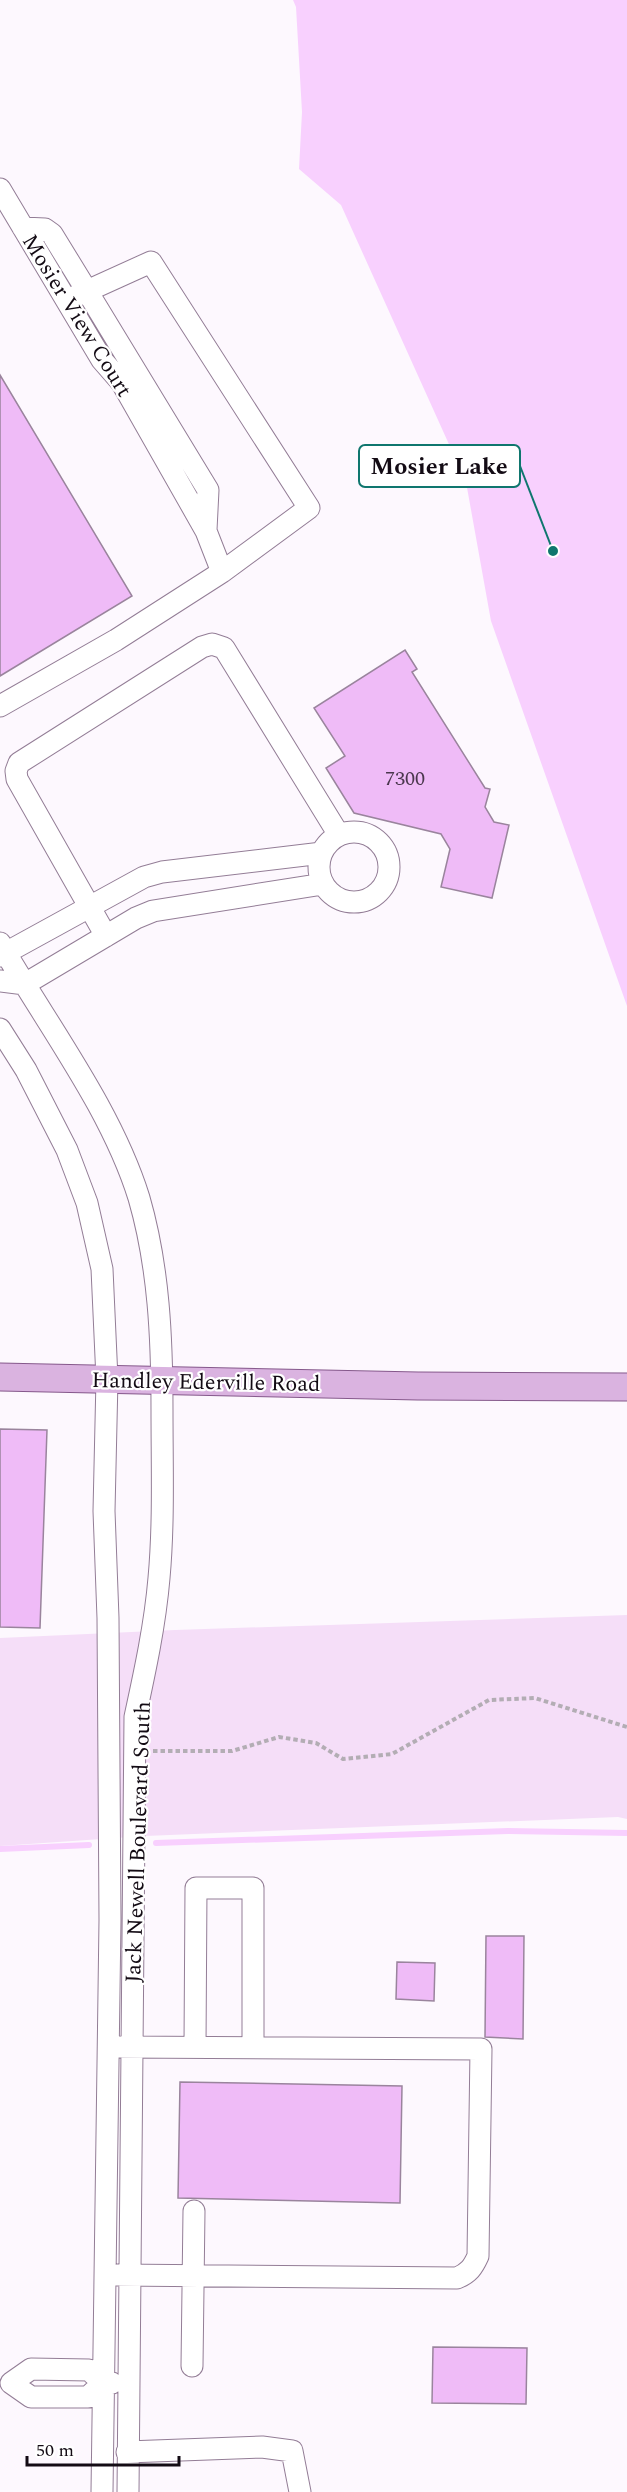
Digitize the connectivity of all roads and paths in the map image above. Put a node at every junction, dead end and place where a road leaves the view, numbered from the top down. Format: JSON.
{"nodes":[{"id":1,"x":0,"y":189,"type":"edge"},
{"id":2,"x":23,"y":228,"type":"junction"},
{"id":3,"x":87,"y":291,"type":"junction"},
{"id":4,"x":67,"y":300,"type":"junction"},
{"id":5,"x":118,"y":362,"type":"junction"},
{"id":6,"x":206,"y":531,"type":"junction"},
{"id":7,"x":222,"y":572,"type":"junction"},
{"id":8,"x":0,"y":706,"type":"edge"},
{"id":9,"x":339,"y":835,"type":"junction"},
{"id":10,"x":322,"y":853,"type":"junction"},
{"id":11,"x":323,"y":884,"type":"junction"},
{"id":12,"x":90,"y":906,"type":"junction"},
{"id":13,"x":106,"y":936,"type":"junction"},
{"id":14,"x":2,"y":950,"type":"edge"},
{"id":15,"x":0,"y":981,"type":"edge"},
{"id":16,"x":25,"y":984,"type":"junction"},
{"id":17,"x":0,"y":1029,"type":"edge"},
{"id":18,"x":0,"y":1377,"type":"edge"},
{"id":19,"x":107,"y":1379,"type":"junction"},
{"id":20,"x":162,"y":1380,"type":"junction"},
{"id":21,"x":627,"y":1387,"type":"edge"},
{"id":22,"x":627,"y":1727,"type":"edge"},
{"id":23,"x":135,"y":1751,"type":"junction"},
{"id":24,"x":195,"y":2046,"type":"junction"},
{"id":25,"x":254,"y":2046,"type":"junction"},
{"id":26,"x":108,"y":2047,"type":"junction"},
{"id":27,"x":131,"y":2047,"type":"junction"},
{"id":28,"x":194,"y":2211,"type":"dead end"},
{"id":29,"x":104,"y":2275,"type":"junction"},
{"id":30,"x":129,"y":2275,"type":"junction"},
{"id":31,"x":194,"y":2275,"type":"junction"},
{"id":32,"x":192,"y":2366,"type":"dead end"},
{"id":33,"x":103,"y":2383,"type":"junction"},
{"id":34,"x":127,"y":2383,"type":"junction"},
{"id":35,"x":5,"y":2385,"type":"edge"},
{"id":36,"x":127,"y":2452,"type":"junction"},
{"id":37,"x":102,"y":2492,"type":"edge"},
{"id":38,"x":128,"y":2492,"type":"edge"},
{"id":39,"x":300,"y":2492,"type":"edge"}],
"edges":[{"from":1,"to":2,"type":"street","name":"Mosier View Court"},
{"from":2,"to":3,"type":"street"},
{"from":2,"to":4,"type":"street","name":"Mosier View Court"},
{"from":3,"to":4,"type":"street"},
{"from":3,"to":5,"type":"street"},
{"from":3,"to":7,"type":"street"},
{"from":4,"to":5,"type":"street","name":"Mosier View Court"},
{"from":5,"to":6,"type":"street","name":"Mosier View Court"},
{"from":5,"to":6,"type":"street"},
{"from":6,"to":7,"type":"street","name":"Mosier View Court"},
{"from":7,"to":8,"type":"street"},
{"from":9,"to":10,"type":"street"},
{"from":9,"to":11,"type":"street"},
{"from":9,"to":12,"type":"street"},
{"from":10,"to":11,"type":"street"},
{"from":10,"to":12,"type":"street"},
{"from":11,"to":13,"type":"street"},
{"from":12,"to":13,"type":"street"},
{"from":12,"to":14,"type":"street"},
{"from":13,"to":16,"type":"street"},
{"from":14,"to":16,"type":"street","name":"Jack Newell Boulevard South"},
{"from":15,"to":16,"type":"street"},
{"from":16,"to":20,"type":"street","name":"Jack Newell Boulevard South"},
{"from":17,"to":19,"type":"street","name":"Jack Newell Boulevard South"},
{"from":18,"to":19,"type":"main road","name":"Handley Ederville Road"},
{"from":19,"to":20,"type":"main road","name":"Handley Ederville Road"},
{"from":19,"to":26,"type":"street","name":"Jack Newell Boulevard South"},
{"from":20,"to":21,"type":"main road","name":"Handley Ederville Road"},
{"from":20,"to":23,"type":"street","name":"Jack Newell Boulevard South"},
{"from":22,"to":23,"type":"path"},
{"from":23,"to":27,"type":"street","name":"Jack Newell Boulevard South"},
{"from":24,"to":25,"type":"street"},
{"from":24,"to":25,"type":"street"},
{"from":24,"to":27,"type":"street"},
{"from":25,"to":31,"type":"street"},
{"from":26,"to":27,"type":"street"},
{"from":26,"to":29,"type":"street","name":"Jack Newell Boulevard South"},
{"from":27,"to":30,"type":"street","name":"Jack Newell Boulevard South"},
{"from":28,"to":31,"type":"street"},
{"from":29,"to":30,"type":"street"},
{"from":29,"to":33,"type":"street","name":"Jack Newell Boulevard South"},
{"from":30,"to":31,"type":"street"},
{"from":30,"to":34,"type":"street","name":"Jack Newell Boulevard South"},
{"from":31,"to":32,"type":"street"},
{"from":33,"to":34,"type":"street"},
{"from":33,"to":35,"type":"street"},
{"from":33,"to":37,"type":"street","name":"Jack Newell Boulevard South"},
{"from":34,"to":36,"type":"street","name":"Jack Newell Boulevard South"},
{"from":36,"to":38,"type":"street","name":"Jack Newell Boulevard South"},
{"from":36,"to":39,"type":"street"}]}
